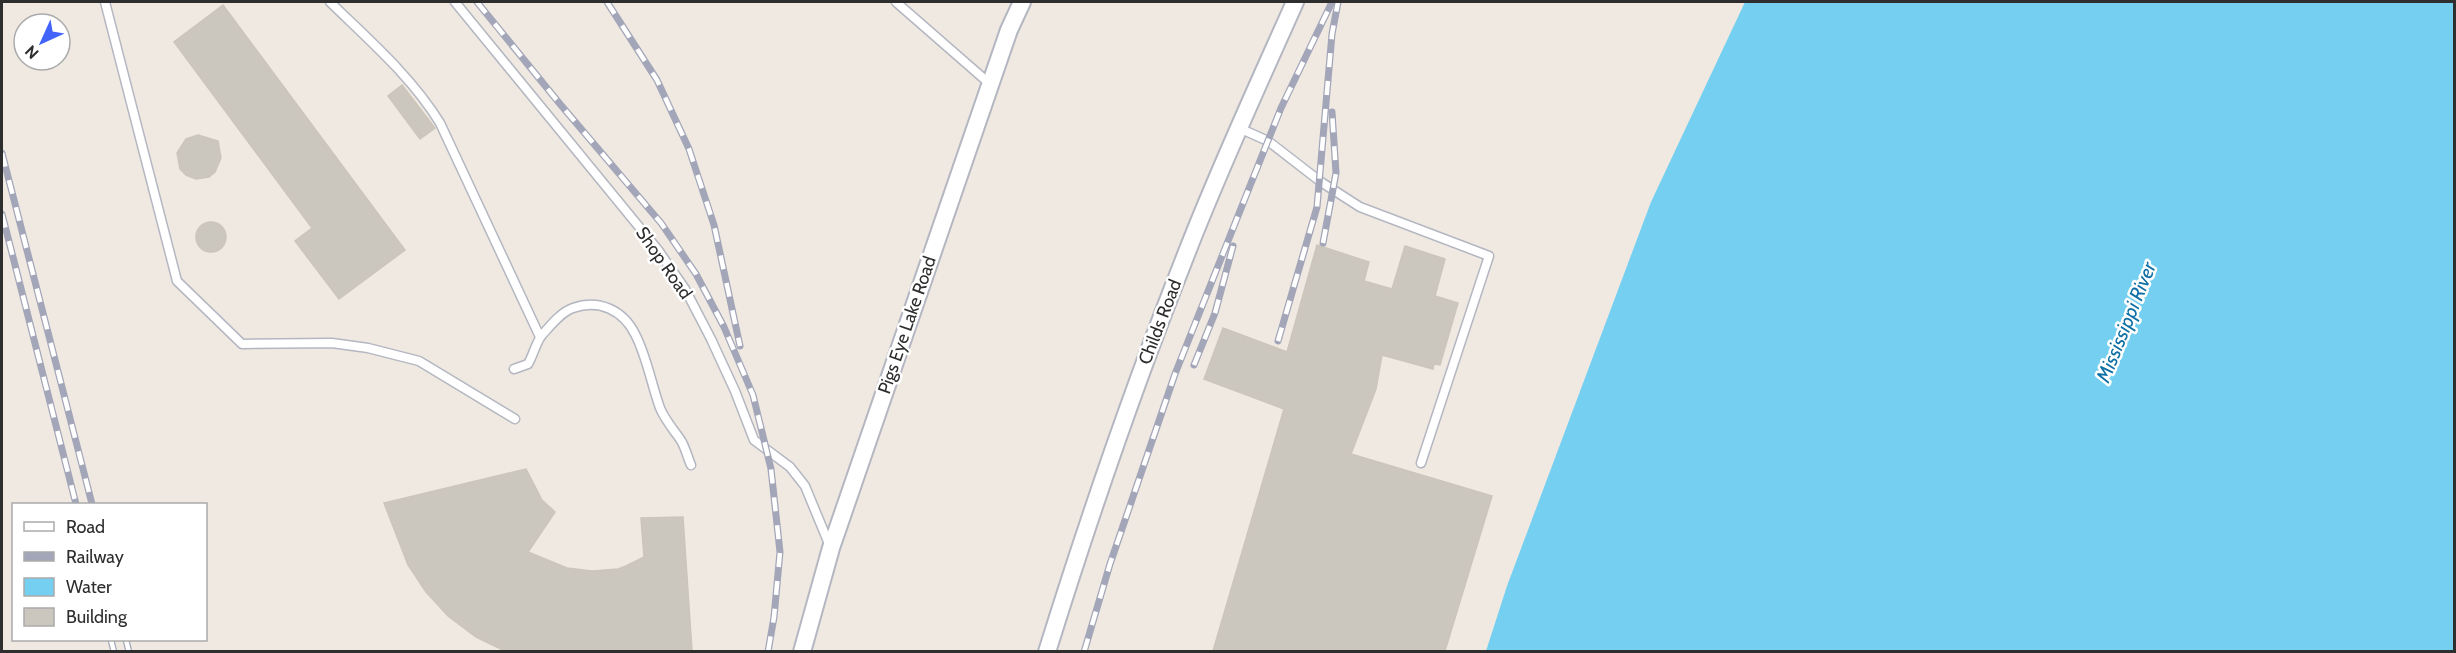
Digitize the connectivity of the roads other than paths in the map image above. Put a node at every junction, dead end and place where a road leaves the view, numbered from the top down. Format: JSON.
{"nodes":[{"id":1,"x":105,"y":2,"type":"edge"},
{"id":2,"x":330,"y":2,"type":"edge"},
{"id":3,"x":454,"y":2,"type":"edge"},
{"id":4,"x":896,"y":2,"type":"edge"},
{"id":5,"x":1022,"y":2,"type":"edge"},
{"id":6,"x":1295,"y":2,"type":"edge"},
{"id":7,"x":990,"y":84,"type":"junction"},
{"id":8,"x":1239,"y":128,"type":"junction"},
{"id":9,"x":540,"y":337,"type":"junction"},
{"id":10,"x":514,"y":369,"type":"dead end"},
{"id":11,"x":515,"y":419,"type":"dead end"},
{"id":12,"x":1421,"y":463,"type":"dead end"},
{"id":13,"x":691,"y":465,"type":"dead end"},
{"id":14,"x":831,"y":548,"type":"junction"},
{"id":15,"x":802,"y":651,"type":"edge"},
{"id":16,"x":1047,"y":651,"type":"edge"}],
"edges":[{"from":1,"to":11,"type":"lane"},
{"from":2,"to":9,"type":"lane"},
{"from":3,"to":14,"type":"lane","name":"Shop Road"},
{"from":4,"to":7,"type":"lane"},
{"from":5,"to":7,"type":"street","name":"Pigs Eye Lake Road"},
{"from":6,"to":8,"type":"street","name":"Childs Road"},
{"from":7,"to":14,"type":"street","name":"Pigs Eye Lake Road"},
{"from":8,"to":12,"type":"lane"},
{"from":8,"to":16,"type":"street","name":"Childs Road"},
{"from":9,"to":10,"type":"lane"},
{"from":9,"to":13,"type":"lane"},
{"from":14,"to":15,"type":"street","name":"Pigs Eye Lake Road"}]}
